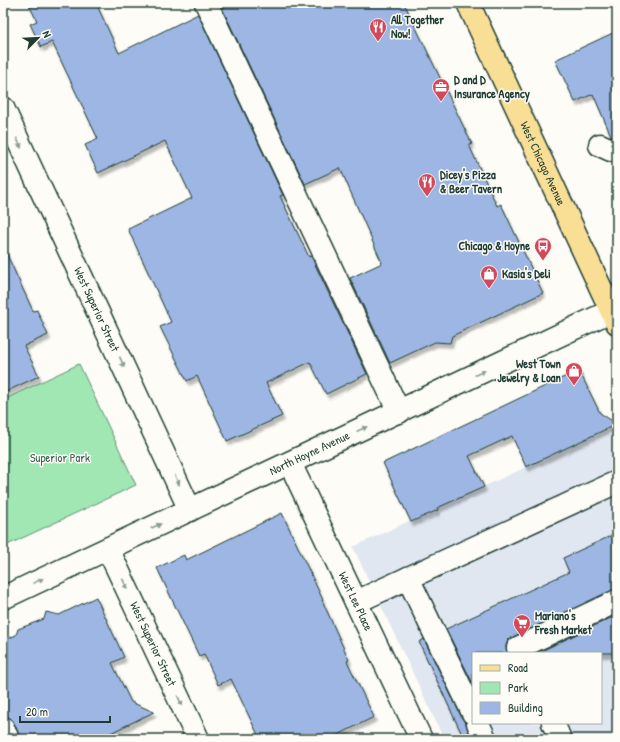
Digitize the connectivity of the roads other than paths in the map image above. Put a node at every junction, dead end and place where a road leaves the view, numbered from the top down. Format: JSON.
{"nodes":[{"id":1,"x":206,"y":3,"type":"edge"},
{"id":2,"x":468,"y":3,"type":"edge"},
{"id":3,"x":3,"y":108,"type":"edge"},
{"id":4,"x":615,"y":314,"type":"edge"},
{"id":5,"x":398,"y":412,"type":"junction"},
{"id":6,"x":290,"y":463,"type":"junction"},
{"id":7,"x":617,"y":482,"type":"edge"},
{"id":8,"x":190,"y":510,"type":"junction"},
{"id":9,"x":108,"y":549,"type":"junction"},
{"id":10,"x":408,"y":578,"type":"junction"},
{"id":11,"x":3,"y":598,"type":"edge"},
{"id":12,"x":617,"y":601,"type":"edge"},
{"id":13,"x":356,"y":602,"type":"junction"},
{"id":14,"x":520,"y":652,"type":"edge"},
{"id":15,"x":472,"y":711,"type":"edge"},
{"id":16,"x":478,"y":724,"type":"edge"},
{"id":17,"x":553,"y":724,"type":"edge"},
{"id":18,"x":3,"y":728,"type":"edge"},
{"id":19,"x":8,"y":739,"type":"edge"},
{"id":20,"x":198,"y":739,"type":"edge"},
{"id":21,"x":421,"y":739,"type":"edge"},
{"id":22,"x":485,"y":739,"type":"edge"},
{"id":23,"x":560,"y":739,"type":"edge"}],
"edges":[{"from":1,"to":5,"type":"street"},
{"from":2,"to":4,"type":"main road","name":"West Chicago Avenue"},
{"from":3,"to":8,"type":"street","name":"West Superior Street","one_way":true},
{"from":5,"to":4,"type":"street","name":"North Hoyne Avenue","one_way":true},
{"from":6,"to":5,"type":"street","name":"North Hoyne Avenue","one_way":true},
{"from":6,"to":8,"type":"street","name":"North Hoyne Avenue"},
{"from":6,"to":13,"type":"street","name":"West Lee Place"},
{"from":7,"to":10,"type":"street"},
{"from":9,"to":8,"type":"street","name":"North Hoyne Avenue","one_way":true},
{"from":11,"to":9,"type":"street","name":"North Hoyne Avenue","one_way":true},
{"from":9,"to":20,"type":"street","name":"West Superior Street","one_way":true},
{"from":10,"to":13,"type":"street"},
{"from":10,"to":15,"type":"street"},
{"from":12,"to":14,"type":"street"},
{"from":13,"to":21,"type":"street","name":"West Lee Place"},
{"from":16,"to":22,"type":"street"},
{"from":17,"to":23,"type":"street"},
{"from":18,"to":19,"type":"street"}]}
